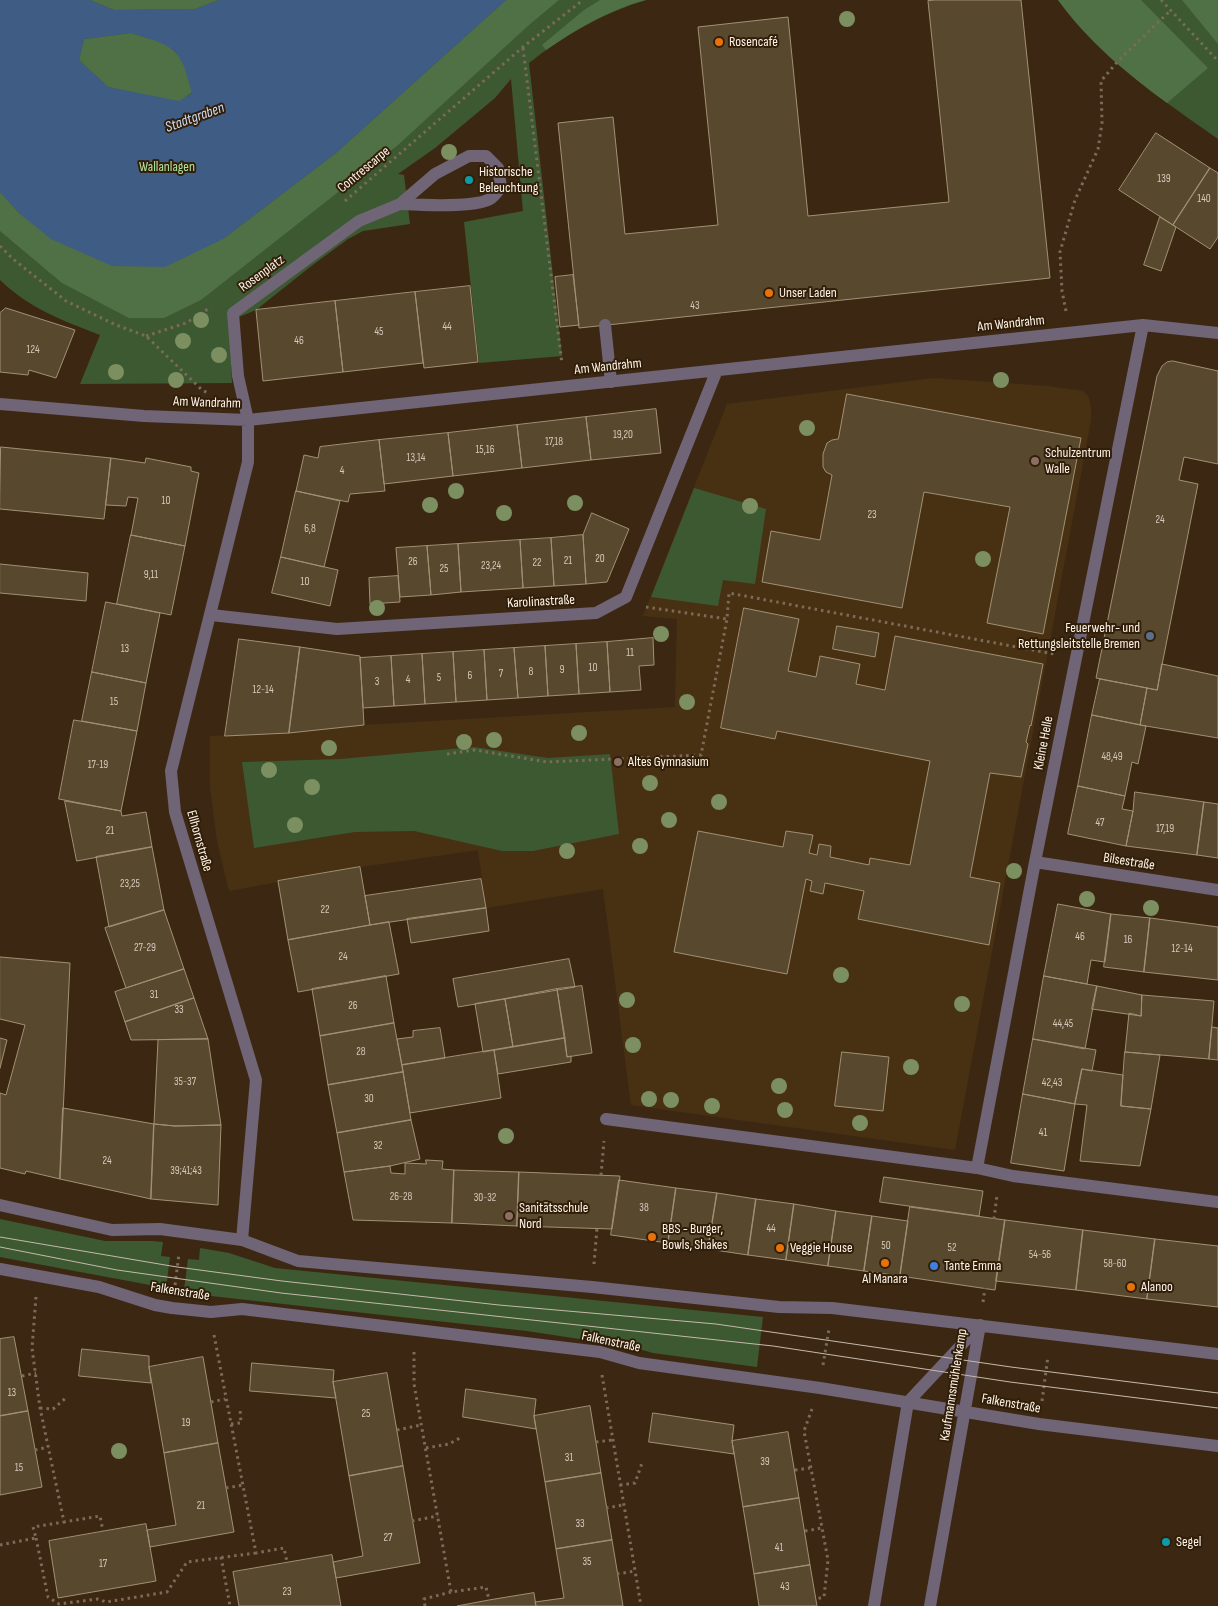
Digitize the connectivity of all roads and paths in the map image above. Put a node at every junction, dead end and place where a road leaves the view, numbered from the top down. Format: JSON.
{"nodes":[{"id":1,"x":583,"y":0,"type":"edge"},
{"id":2,"x":1161,"y":0,"type":"edge"},
{"id":3,"x":1170,"y":10,"type":"junction"},
{"id":4,"x":522,"y":47,"type":"junction"},
{"id":5,"x":1218,"y":61,"type":"edge"},
{"id":6,"x":400,"y":204,"type":"junction"},
{"id":7,"x":340,"y":205,"type":"dead end"},
{"id":8,"x":0,"y":246,"type":"edge"},
{"id":9,"x":214,"y":305,"type":"dead end"},
{"id":10,"x":1144,"y":324,"type":"junction"},
{"id":11,"x":605,"y":325,"type":"dead end"},
{"id":12,"x":1071,"y":333,"type":"junction"},
{"id":13,"x":1218,"y":333,"type":"edge"},
{"id":14,"x":146,"y":336,"type":"junction"},
{"id":15,"x":717,"y":370,"type":"junction"},
{"id":16,"x":611,"y":382,"type":"junction"},
{"id":17,"x":565,"y":387,"type":"junction"},
{"id":18,"x":217,"y":399,"type":"dead end"},
{"id":19,"x":0,"y":404,"type":"edge"},
{"id":20,"x":248,"y":420,"type":"junction"},
{"id":21,"x":626,"y":597,"type":"junction"},
{"id":22,"x":210,"y":615,"type":"junction"},
{"id":23,"x":727,"y":619,"type":"junction"},
{"id":24,"x":1076,"y":658,"type":"junction"},
{"id":25,"x":447,"y":754,"type":"dead end"},
{"id":26,"x":1035,"y":862,"type":"junction"},
{"id":27,"x":1218,"y":890,"type":"edge"},
{"id":28,"x":606,"y":1119,"type":"joint"},
{"id":29,"x":977,"y":1168,"type":"junction"},
{"id":30,"x":602,"y":1175,"type":"dead end"},
{"id":31,"x":1218,"y":1202,"type":"edge"},
{"id":32,"x":0,"y":1205,"type":"edge"},
{"id":33,"x":597,"y":1228,"type":"dead end"},
{"id":34,"x":181,"y":1232,"type":"junction"},
{"id":35,"x":242,"y":1240,"type":"junction"},
{"id":36,"x":0,"y":1270,"type":"edge"},
{"id":37,"x":38,"y":1276,"type":"junction"},
{"id":38,"x":592,"y":1287,"type":"junction"},
{"id":39,"x":172,"y":1308,"type":"junction"},
{"id":40,"x":832,"y":1308,"type":"junction"},
{"id":41,"x":210,"y":1312,"type":"junction"},
{"id":42,"x":980,"y":1325,"type":"junction"},
{"id":43,"x":413,"y":1329,"type":"junction"},
{"id":44,"x":1051,"y":1334,"type":"junction"},
{"id":45,"x":1218,"y":1354,"type":"edge"},
{"id":46,"x":36,"y":1373,"type":"junction"},
{"id":47,"x":22,"y":1376,"type":"dead end"},
{"id":48,"x":820,"y":1388,"type":"junction"},
{"id":49,"x":605,"y":1395,"type":"dead end"},
{"id":50,"x":67,"y":1397,"type":"dead end"},
{"id":51,"x":225,"y":1399,"type":"junction"},
{"id":52,"x":211,"y":1402,"type":"dead end"},
{"id":53,"x":908,"y":1402,"type":"junction"},
{"id":54,"x":40,"y":1408,"type":"junction"},
{"id":55,"x":240,"y":1410,"type":"dead end"},
{"id":56,"x":965,"y":1412,"type":"junction"},
{"id":57,"x":231,"y":1424,"type":"junction"},
{"id":58,"x":1038,"y":1424,"type":"junction"},
{"id":59,"x":421,"y":1425,"type":"junction"},
{"id":60,"x":397,"y":1430,"type":"dead end"},
{"id":61,"x":804,"y":1431,"type":"dead end"},
{"id":62,"x":460,"y":1438,"type":"dead end"},
{"id":63,"x":612,"y":1440,"type":"junction"},
{"id":64,"x":596,"y":1442,"type":"dead end"},
{"id":65,"x":1218,"y":1446,"type":"edge"},
{"id":66,"x":48,"y":1447,"type":"junction"},
{"id":67,"x":426,"y":1448,"type":"junction"},
{"id":68,"x":35,"y":1450,"type":"dead end"},
{"id":69,"x":642,"y":1464,"type":"dead end"},
{"id":70,"x":810,"y":1468,"type":"junction"},
{"id":71,"x":795,"y":1470,"type":"dead end"},
{"id":72,"x":620,"y":1485,"type":"junction"},
{"id":73,"x":243,"y":1486,"type":"junction"},
{"id":74,"x":226,"y":1488,"type":"dead end"},
{"id":75,"x":623,"y":1505,"type":"junction"},
{"id":76,"x":606,"y":1508,"type":"dead end"},
{"id":77,"x":438,"y":1516,"type":"junction"},
{"id":78,"x":412,"y":1521,"type":"dead end"},
{"id":79,"x":64,"y":1522,"type":"junction"},
{"id":80,"x":822,"y":1528,"type":"junction"},
{"id":81,"x":805,"y":1531,"type":"dead end"},
{"id":82,"x":103,"y":1532,"type":"dead end"},
{"id":83,"x":36,"y":1538,"type":"junction"},
{"id":84,"x":0,"y":1545,"type":"edge"},
{"id":85,"x":256,"y":1553,"type":"junction"},
{"id":86,"x":221,"y":1557,"type":"junction"},
{"id":87,"x":287,"y":1562,"type":"dead end"},
{"id":88,"x":635,"y":1571,"type":"junction"},
{"id":89,"x":617,"y":1574,"type":"dead end"},
{"id":90,"x":451,"y":1592,"type":"junction"},
{"id":91,"x":816,"y":1599,"type":"dead end"},
{"id":92,"x":489,"y":1600,"type":"dead end"},
{"id":93,"x":230,"y":1606,"type":"edge"},
{"id":94,"x":425,"y":1606,"type":"edge"},
{"id":95,"x":641,"y":1606,"type":"edge"},
{"id":96,"x":874,"y":1606,"type":"edge"},
{"id":97,"x":930,"y":1606,"type":"edge"}],
"edges":[{"from":1,"to":4,"type":"path","name":"Contrescarpe"},
{"from":2,"to":3,"type":"path"},
{"from":3,"to":5,"type":"path"},
{"from":3,"to":12,"type":"path"},
{"from":4,"to":7,"type":"path","name":"Contrescarpe"},
{"from":4,"to":17,"type":"path"},
{"from":6,"to":6,"type":"street","name":"Rosenplatz"},
{"from":6,"to":20,"type":"street","name":"Rosenplatz"},
{"from":8,"to":14,"type":"path"},
{"from":9,"to":14,"type":"path"},
{"from":10,"to":12,"type":"street","name":"Am Wandrahm"},
{"from":10,"to":13,"type":"street","name":"Am Wandrahm"},
{"from":10,"to":24,"type":"street","name":"Kleine Helle"},
{"from":11,"to":16,"type":"street"},
{"from":12,"to":15,"type":"street","name":"Am Wandrahm"},
{"from":14,"to":18,"type":"path"},
{"from":15,"to":16,"type":"street","name":"Am Wandrahm"},
{"from":15,"to":21,"type":"street"},
{"from":16,"to":17,"type":"street","name":"Am Wandrahm"},
{"from":17,"to":20,"type":"street","name":"Am Wandrahm"},
{"from":19,"to":20,"type":"street","name":"Am Wandrahm"},
{"from":20,"to":22,"type":"street","name":"Ellhornstraße"},
{"from":21,"to":22,"type":"street","name":"Karolinastraße"},
{"from":21,"to":23,"type":"path"},
{"from":22,"to":35,"type":"street","name":"Ellhornstraße"},
{"from":23,"to":24,"type":"path"},
{"from":23,"to":25,"type":"path"},
{"from":24,"to":26,"type":"street","name":"Kleine Helle"},
{"from":26,"to":27,"type":"street","name":"Bilsestraße"},
{"from":26,"to":29,"type":"street","name":"Kleine Helle"},
{"from":28,"to":29,"type":"street"},
{"from":28,"to":30,"type":"path"},
{"from":29,"to":31,"type":"street"},
{"from":32,"to":34,"type":"street"},
{"from":33,"to":38,"type":"path"},
{"from":34,"to":35,"type":"street"},
{"from":34,"to":39,"type":"path"},
{"from":35,"to":38,"type":"street"},
{"from":36,"to":37,"type":"street","name":"Falkenstraße"},
{"from":37,"to":39,"type":"street","name":"Falkenstraße"},
{"from":37,"to":46,"type":"path"},
{"from":38,"to":40,"type":"street"},
{"from":39,"to":41,"type":"street","name":"Falkenstraße"},
{"from":40,"to":42,"type":"street"},
{"from":40,"to":48,"type":"path"},
{"from":41,"to":43,"type":"street","name":"Falkenstraße"},
{"from":41,"to":51,"type":"path"},
{"from":42,"to":44,"type":"street"},
{"from":42,"to":53,"type":"street","name":"Kaufmannsmühlenkamp"},
{"from":42,"to":56,"type":"street","name":"Kaufmannsmühlenkamp"},
{"from":43,"to":48,"type":"street","name":"Falkenstraße"},
{"from":43,"to":59,"type":"path"},
{"from":44,"to":45,"type":"street"},
{"from":44,"to":58,"type":"path"},
{"from":46,"to":47,"type":"path"},
{"from":46,"to":54,"type":"path"},
{"from":48,"to":53,"type":"street","name":"Falkenstraße"},
{"from":49,"to":63,"type":"path"},
{"from":50,"to":54,"type":"path"},
{"from":51,"to":52,"type":"path"},
{"from":51,"to":57,"type":"path"},
{"from":53,"to":56,"type":"street","name":"Falkenstraße"},
{"from":53,"to":96,"type":"street"},
{"from":54,"to":66,"type":"path"},
{"from":55,"to":57,"type":"path"},
{"from":56,"to":58,"type":"street","name":"Falkenstraße"},
{"from":56,"to":97,"type":"street","name":"Kaufmannsmühlenkamp"},
{"from":57,"to":73,"type":"path"},
{"from":58,"to":65,"type":"street","name":"Falkenstraße"},
{"from":59,"to":60,"type":"path"},
{"from":59,"to":67,"type":"path"},
{"from":61,"to":70,"type":"path"},
{"from":62,"to":67,"type":"path"},
{"from":63,"to":64,"type":"path"},
{"from":63,"to":72,"type":"path"},
{"from":66,"to":68,"type":"path"},
{"from":66,"to":79,"type":"path"},
{"from":67,"to":77,"type":"path"},
{"from":69,"to":72,"type":"path"},
{"from":70,"to":71,"type":"path"},
{"from":70,"to":80,"type":"path"},
{"from":72,"to":75,"type":"path"},
{"from":73,"to":74,"type":"path"},
{"from":73,"to":85,"type":"path"},
{"from":75,"to":76,"type":"path"},
{"from":75,"to":88,"type":"path"},
{"from":77,"to":78,"type":"path"},
{"from":77,"to":90,"type":"path"},
{"from":79,"to":82,"type":"path"},
{"from":79,"to":83,"type":"path"},
{"from":80,"to":81,"type":"path"},
{"from":80,"to":91,"type":"path"},
{"from":83,"to":84,"type":"path"},
{"from":83,"to":86,"type":"path"},
{"from":85,"to":86,"type":"path"},
{"from":85,"to":87,"type":"path"},
{"from":86,"to":93,"type":"path"},
{"from":88,"to":89,"type":"path"},
{"from":88,"to":95,"type":"path"},
{"from":90,"to":92,"type":"path"},
{"from":90,"to":94,"type":"path"}]}
